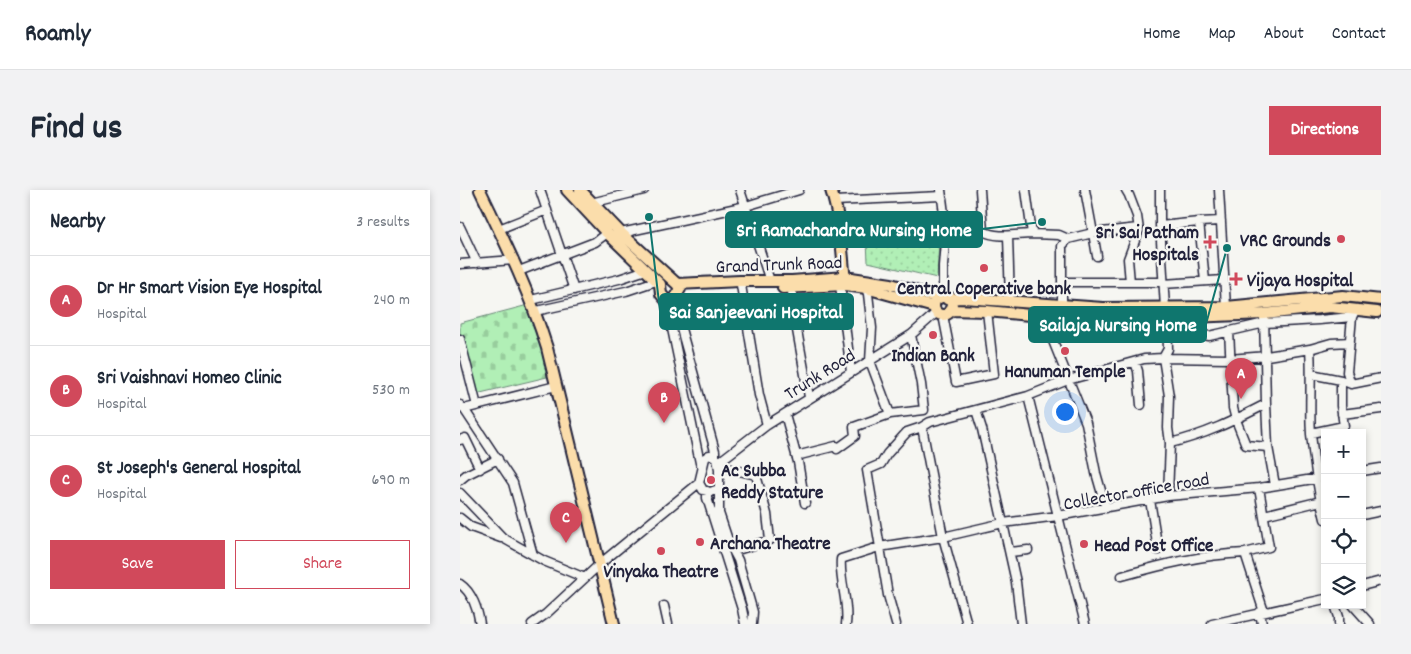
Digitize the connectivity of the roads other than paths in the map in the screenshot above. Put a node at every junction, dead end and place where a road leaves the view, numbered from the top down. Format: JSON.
{"nodes":[{"id":1,"x":480,"y":190,"type":"edge"},
{"id":2,"x":540,"y":190,"type":"edge"},
{"id":3,"x":568,"y":190,"type":"edge"},
{"id":4,"x":580,"y":190,"type":"edge"},
{"id":5,"x":644,"y":190,"type":"edge"},
{"id":6,"x":740,"y":190,"type":"edge"},
{"id":7,"x":799,"y":190,"type":"edge"},
{"id":8,"x":831,"y":190,"type":"edge"},
{"id":9,"x":980,"y":190,"type":"edge"},
{"id":10,"x":1026,"y":190,"type":"edge"},
{"id":11,"x":1085,"y":190,"type":"edge"},
{"id":12,"x":1126,"y":190,"type":"edge"},
{"id":13,"x":1160,"y":190,"type":"edge"},
{"id":14,"x":1219,"y":190,"type":"edge"},
{"id":15,"x":941,"y":193,"type":"edge"},
{"id":16,"x":905,"y":194,"type":"edge"},
{"id":17,"x":835,"y":201,"type":"junction"},
{"id":18,"x":591,"y":203,"type":"junction"},
{"id":19,"x":746,"y":206,"type":"junction"},
{"id":20,"x":547,"y":210,"type":"junction"},
{"id":21,"x":1221,"y":220,"type":"junction"},
{"id":22,"x":1199,"y":222,"type":"junction"},
{"id":23,"x":1160,"y":226,"type":"junction"},
{"id":24,"x":460,"y":227,"type":"edge"},
{"id":25,"x":1138,"y":228,"type":"junction"},
{"id":26,"x":499,"y":229,"type":"junction"},
{"id":27,"x":983,"y":231,"type":"junction"},
{"id":28,"x":946,"y":232,"type":"junction"},
{"id":29,"x":607,"y":233,"type":"junction"},
{"id":30,"x":621,"y":233,"type":"junction"},
{"id":31,"x":1093,"y":233,"type":"junction"},
{"id":32,"x":1032,"y":234,"type":"junction"},
{"id":33,"x":1008,"y":236,"type":"junction"},
{"id":34,"x":1068,"y":238,"type":"junction"},
{"id":35,"x":562,"y":254,"type":"junction"},
{"id":36,"x":1097,"y":256,"type":"dead end"},
{"id":37,"x":514,"y":260,"type":"junction"},
{"id":38,"x":478,"y":263,"type":"junction"},
{"id":39,"x":460,"y":264,"type":"edge"},
{"id":40,"x":646,"y":270,"type":"junction"},
{"id":41,"x":519,"y":271,"type":"junction"},
{"id":42,"x":1224,"y":280,"type":"junction"},
{"id":43,"x":770,"y":281,"type":"junction"},
{"id":44,"x":1205,"y":281,"type":"junction"},
{"id":45,"x":658,"y":282,"type":"junction"},
{"id":46,"x":843,"y":282,"type":"junction"},
{"id":47,"x":1062,"y":282,"type":"junction"},
{"id":48,"x":1130,"y":282,"type":"junction"},
{"id":49,"x":1163,"y":283,"type":"junction"},
{"id":50,"x":676,"y":285,"type":"junction"},
{"id":51,"x":741,"y":286,"type":"junction"},
{"id":52,"x":792,"y":288,"type":"junction"},
{"id":53,"x":866,"y":288,"type":"junction"},
{"id":54,"x":574,"y":290,"type":"junction"},
{"id":55,"x":531,"y":300,"type":"junction"},
{"id":56,"x":670,"y":300,"type":"junction"},
{"id":57,"x":1010,"y":302,"type":"junction"},
{"id":58,"x":1062,"y":304,"type":"junction"},
{"id":59,"x":942,"y":305,"type":"junction"},
{"id":60,"x":1226,"y":306,"type":"junction"},
{"id":61,"x":1380,"y":308,"type":"edge"},
{"id":62,"x":987,"y":310,"type":"junction"},
{"id":63,"x":536,"y":311,"type":"junction"},
{"id":64,"x":1354,"y":313,"type":"junction"},
{"id":65,"x":1030,"y":315,"type":"junction"},
{"id":66,"x":1167,"y":317,"type":"junction"},
{"id":67,"x":1264,"y":318,"type":"junction"},
{"id":68,"x":1229,"y":331,"type":"junction"},
{"id":69,"x":911,"y":335,"type":"junction"},
{"id":70,"x":460,"y":339,"type":"edge"},
{"id":71,"x":1350,"y":342,"type":"junction"},
{"id":72,"x":1310,"y":349,"type":"junction"},
{"id":73,"x":1266,"y":356,"type":"junction"},
{"id":74,"x":1163,"y":358,"type":"junction"},
{"id":75,"x":1229,"y":359,"type":"junction"},
{"id":76,"x":870,"y":361,"type":"junction"},
{"id":77,"x":1135,"y":362,"type":"junction"},
{"id":78,"x":851,"y":372,"type":"junction"},
{"id":79,"x":1312,"y":374,"type":"junction"},
{"id":80,"x":1381,"y":378,"type":"edge"},
{"id":81,"x":1068,"y":380,"type":"junction"},
{"id":82,"x":1342,"y":380,"type":"junction"},
{"id":83,"x":1352,"y":384,"type":"junction"},
{"id":84,"x":556,"y":386,"type":"junction"},
{"id":85,"x":1028,"y":396,"type":"junction"},
{"id":86,"x":809,"y":397,"type":"junction"},
{"id":87,"x":1266,"y":404,"type":"junction"},
{"id":88,"x":1141,"y":405,"type":"dead end"},
{"id":89,"x":476,"y":406,"type":"junction"},
{"id":90,"x":462,"y":407,"type":"edge"},
{"id":91,"x":1381,"y":409,"type":"edge"},
{"id":92,"x":924,"y":410,"type":"junction"},
{"id":93,"x":976,"y":410,"type":"junction"},
{"id":94,"x":785,"y":414,"type":"junction"},
{"id":95,"x":890,"y":414,"type":"junction"},
{"id":96,"x":1342,"y":414,"type":"junction"},
{"id":97,"x":1236,"y":420,"type":"junction"},
{"id":98,"x":930,"y":422,"type":"junction"},
{"id":99,"x":767,"y":425,"type":"junction"},
{"id":100,"x":922,"y":427,"type":"junction"},
{"id":101,"x":1311,"y":433,"type":"junction"},
{"id":102,"x":460,"y":440,"type":"edge"},
{"id":103,"x":1170,"y":443,"type":"junction"},
{"id":104,"x":1268,"y":447,"type":"junction"},
{"id":105,"x":796,"y":456,"type":"junction"},
{"id":106,"x":498,"y":460,"type":"junction"},
{"id":107,"x":718,"y":461,"type":"junction"},
{"id":108,"x":703,"y":466,"type":"junction"},
{"id":109,"x":1381,"y":468,"type":"edge"},
{"id":110,"x":480,"y":469,"type":"junction"},
{"id":111,"x":1366,"y":470,"type":"edge"},
{"id":112,"x":1321,"y":477,"type":"edge"},
{"id":113,"x":460,"y":480,"type":"edge"},
{"id":114,"x":699,"y":483,"type":"junction"},
{"id":115,"x":1275,"y":485,"type":"junction"},
{"id":116,"x":1259,"y":488,"type":"junction"},
{"id":117,"x":719,"y":489,"type":"junction"},
{"id":118,"x":707,"y":491,"type":"junction"},
{"id":119,"x":460,"y":493,"type":"edge"},
{"id":120,"x":1168,"y":496,"type":"junction"},
{"id":121,"x":1150,"y":500,"type":"junction"},
{"id":122,"x":1320,"y":501,"type":"junction"},
{"id":123,"x":805,"y":503,"type":"dead end"},
{"id":124,"x":1321,"y":505,"type":"edge"},
{"id":125,"x":1106,"y":508,"type":"junction"},
{"id":126,"x":1381,"y":511,"type":"edge"},
{"id":127,"x":1366,"y":513,"type":"edge"},
{"id":128,"x":1264,"y":515,"type":"junction"},
{"id":129,"x":1058,"y":516,"type":"junction"},
{"id":130,"x":460,"y":518,"type":"edge"},
{"id":131,"x":1003,"y":523,"type":"junction"},
{"id":132,"x":943,"y":537,"type":"junction"},
{"id":133,"x":503,"y":538,"type":"junction"},
{"id":134,"x":879,"y":547,"type":"junction"},
{"id":135,"x":1028,"y":550,"type":"dead end"},
{"id":136,"x":1158,"y":550,"type":"dead end"},
{"id":137,"x":734,"y":551,"type":"junction"},
{"id":138,"x":1010,"y":552,"type":"junction"},
{"id":139,"x":1245,"y":553,"type":"junction"},
{"id":140,"x":533,"y":555,"type":"junction"},
{"id":141,"x":601,"y":563,"type":"junction"},
{"id":142,"x":1122,"y":576,"type":"dead end"},
{"id":143,"x":585,"y":578,"type":"junction"},
{"id":144,"x":1381,"y":581,"type":"edge"},
{"id":145,"x":460,"y":584,"type":"edge"},
{"id":146,"x":1366,"y":585,"type":"edge"},
{"id":147,"x":1321,"y":600,"type":"edge"},
{"id":148,"x":664,"y":606,"type":"dead end"},
{"id":149,"x":1336,"y":609,"type":"edge"},
{"id":150,"x":1357,"y":609,"type":"edge"},
{"id":151,"x":1262,"y":612,"type":"junction"},
{"id":152,"x":482,"y":624,"type":"edge"},
{"id":153,"x":532,"y":624,"type":"edge"},
{"id":154,"x":614,"y":624,"type":"edge"},
{"id":155,"x":668,"y":624,"type":"edge"},
{"id":156,"x":745,"y":624,"type":"edge"},
{"id":157,"x":752,"y":624,"type":"edge"},
{"id":158,"x":846,"y":624,"type":"edge"},
{"id":159,"x":896,"y":624,"type":"edge"},
{"id":160,"x":967,"y":624,"type":"edge"},
{"id":161,"x":1021,"y":624,"type":"edge"},
{"id":162,"x":1085,"y":624,"type":"edge"},
{"id":163,"x":1215,"y":624,"type":"edge"},
{"id":164,"x":1262,"y":624,"type":"edge"},
{"id":165,"x":1339,"y":624,"type":"edge"},
{"id":166,"x":1370,"y":624,"type":"edge"}],
"edges":[{"from":1,"to":26,"type":"main road"},
{"from":2,"to":20,"type":"street"},
{"from":3,"to":29,"type":"main road"},
{"from":4,"to":18,"type":"main road"},
{"from":5,"to":18,"type":"street"},
{"from":6,"to":19,"type":"street"},
{"from":7,"to":19,"type":"street"},
{"from":8,"to":17,"type":"main road"},
{"from":9,"to":27,"type":"street"},
{"from":10,"to":32,"type":"street"},
{"from":11,"to":31,"type":"street"},
{"from":12,"to":25,"type":"street"},
{"from":13,"to":23,"type":"street"},
{"from":14,"to":21,"type":"street"},
{"from":15,"to":16,"type":"street"},
{"from":15,"to":28,"type":"street"},
{"from":16,"to":17,"type":"street"},
{"from":17,"to":46,"type":"main road"},
{"from":18,"to":30,"type":"main road"},
{"from":19,"to":30,"type":"street"},
{"from":19,"to":43,"type":"street"},
{"from":20,"to":26,"type":"street"},
{"from":20,"to":35,"type":"street"},
{"from":21,"to":22,"type":"street"},
{"from":21,"to":42,"type":"street"},
{"from":22,"to":23,"type":"street"},
{"from":22,"to":44,"type":"street"},
{"from":23,"to":49,"type":"street"},
{"from":24,"to":38,"type":"street"},
{"from":25,"to":31,"type":"street"},
{"from":25,"to":48,"type":"street"},
{"from":26,"to":37,"type":"main road"},
{"from":27,"to":28,"type":"street"},
{"from":27,"to":33,"type":"street"},
{"from":28,"to":59,"type":"street"},
{"from":29,"to":35,"type":"street"},
{"from":29,"to":40,"type":"main road"},
{"from":30,"to":50,"type":"main road"},
{"from":31,"to":34,"type":"street"},
{"from":31,"to":36,"type":"street"},
{"from":32,"to":33,"type":"street"},
{"from":32,"to":34,"type":"street"},
{"from":33,"to":57,"type":"street"},
{"from":34,"to":47,"type":"street"},
{"from":35,"to":41,"type":"street"},
{"from":35,"to":54,"type":"street"},
{"from":37,"to":38,"type":"street"},
{"from":37,"to":41,"type":"main road"},
{"from":38,"to":39,"type":"street"},
{"from":40,"to":45,"type":"main road"},
{"from":40,"to":54,"type":"street"},
{"from":41,"to":55,"type":"main road"},
{"from":42,"to":44,"type":"street"},
{"from":42,"to":60,"type":"street"},
{"from":43,"to":46,"type":"main road","name":"Grand Trunk Road"},
{"from":43,"to":50,"type":"main road","name":"Grand Trunk Road"},
{"from":44,"to":49,"type":"street"},
{"from":45,"to":50,"type":"main road"},
{"from":45,"to":56,"type":"main road"},
{"from":45,"to":63,"type":"street"},
{"from":46,"to":52,"type":"main road"},
{"from":46,"to":53,"type":"main road"},
{"from":46,"to":59,"type":"main road","name":"Grand Trunk Road"},
{"from":46,"to":78,"type":"street"},
{"from":47,"to":48,"type":"street"},
{"from":47,"to":58,"type":"street"},
{"from":48,"to":49,"type":"street"},
{"from":49,"to":66,"type":"street"},
{"from":50,"to":51,"type":"main road"},
{"from":50,"to":56,"type":"main road"},
{"from":51,"to":52,"type":"main road"},
{"from":51,"to":99,"type":"street"},
{"from":52,"to":86,"type":"street"},
{"from":53,"to":59,"type":"main road"},
{"from":53,"to":76,"type":"street"},
{"from":54,"to":55,"type":"street"},
{"from":55,"to":63,"type":"main road"},
{"from":56,"to":107,"type":"street"},
{"from":56,"to":108,"type":"street"},
{"from":57,"to":58,"type":"main road"},
{"from":57,"to":59,"type":"main road"},
{"from":58,"to":66,"type":"main road"},
{"from":59,"to":62,"type":"main road","name":"Grand Trunk Road"},
{"from":59,"to":62,"type":"street"},
{"from":59,"to":69,"type":"street","name":"Trunk Road"},
{"from":60,"to":61,"type":"main road"},
{"from":60,"to":66,"type":"main road"},
{"from":61,"to":64,"type":"main road","name":"Grand Trunk Road"},
{"from":62,"to":65,"type":"main road","name":"Grand Trunk Road"},
{"from":63,"to":84,"type":"main road"},
{"from":64,"to":67,"type":"main road","name":"Grand Trunk Road"},
{"from":64,"to":71,"type":"street"},
{"from":65,"to":66,"type":"main road","name":"Grand Trunk Road"},
{"from":65,"to":81,"type":"street"},
{"from":66,"to":67,"type":"main road","name":"Grand Trunk Road"},
{"from":66,"to":68,"type":"street"},
{"from":66,"to":74,"type":"street"},
{"from":67,"to":68,"type":"street"},
{"from":67,"to":73,"type":"street"},
{"from":68,"to":75,"type":"street"},
{"from":69,"to":76,"type":"street","name":"Trunk Road"},
{"from":69,"to":92,"type":"street"},
{"from":70,"to":89,"type":"street"},
{"from":71,"to":72,"type":"street"},
{"from":71,"to":83,"type":"street"},
{"from":72,"to":73,"type":"street"},
{"from":72,"to":79,"type":"street"},
{"from":73,"to":75,"type":"street"},
{"from":73,"to":87,"type":"street"},
{"from":74,"to":75,"type":"street"},
{"from":74,"to":77,"type":"street"},
{"from":74,"to":103,"type":"street"},
{"from":75,"to":97,"type":"street"},
{"from":76,"to":78,"type":"street","name":"Trunk Road"},
{"from":76,"to":95,"type":"street"},
{"from":77,"to":81,"type":"street"},
{"from":77,"to":88,"type":"street"},
{"from":78,"to":86,"type":"street","name":"Trunk Road"},
{"from":79,"to":82,"type":"street"},
{"from":79,"to":101,"type":"street"},
{"from":80,"to":83,"type":"street"},
{"from":81,"to":85,"type":"street"},
{"from":81,"to":125,"type":"street"},
{"from":82,"to":83,"type":"street"},
{"from":82,"to":96,"type":"street"},
{"from":84,"to":89,"type":"street"},
{"from":84,"to":141,"type":"main road"},
{"from":85,"to":93,"type":"street"},
{"from":85,"to":129,"type":"street"},
{"from":86,"to":94,"type":"street","name":"Trunk Road"},
{"from":87,"to":97,"type":"street"},
{"from":87,"to":104,"type":"street"},
{"from":89,"to":90,"type":"street"},
{"from":90,"to":106,"type":"street"},
{"from":91,"to":96,"type":"street"},
{"from":92,"to":95,"type":"street"},
{"from":92,"to":98,"type":"street"},
{"from":93,"to":98,"type":"street"},
{"from":93,"to":131,"type":"street"},
{"from":94,"to":99,"type":"street","name":"Trunk Road"},
{"from":94,"to":105,"type":"street"},
{"from":95,"to":105,"type":"street"},
{"from":96,"to":101,"type":"street"},
{"from":97,"to":103,"type":"street"},
{"from":97,"to":104,"type":"street"},
{"from":98,"to":100,"type":"street"},
{"from":99,"to":107,"type":"street","name":"Trunk Road"},
{"from":100,"to":132,"type":"street"},
{"from":100,"to":134,"type":"street"},
{"from":101,"to":112,"type":"street"},
{"from":102,"to":110,"type":"street"},
{"from":103,"to":120,"type":"street"},
{"from":104,"to":115,"type":"street"},
{"from":105,"to":123,"type":"street"},
{"from":106,"to":110,"type":"street"},
{"from":106,"to":140,"type":"street"},
{"from":107,"to":108,"type":"street","name":"Trunk Road"},
{"from":107,"to":117,"type":"street"},
{"from":107,"to":137,"type":"street"},
{"from":108,"to":114,"type":"street"},
{"from":109,"to":111,"type":"street"},
{"from":110,"to":113,"type":"street"},
{"from":112,"to":115,"type":"street","name":"Collector office road"},
{"from":112,"to":122,"type":"street"},
{"from":114,"to":118,"type":"street"},
{"from":114,"to":141,"type":"street"},
{"from":115,"to":116,"type":"street","name":"Collector office road"},
{"from":116,"to":120,"type":"street","name":"Collector office road"},
{"from":116,"to":128,"type":"street"},
{"from":117,"to":118,"type":"street"},
{"from":117,"to":137,"type":"street"},
{"from":118,"to":156,"type":"street"},
{"from":119,"to":133,"type":"street"},
{"from":120,"to":121,"type":"street","name":"Collector office road"},
{"from":121,"to":125,"type":"street","name":"Collector office road"},
{"from":121,"to":136,"type":"street"},
{"from":122,"to":124,"type":"street"},
{"from":122,"to":128,"type":"street"},
{"from":125,"to":129,"type":"street","name":"Collector office road"},
{"from":126,"to":127,"type":"street"},
{"from":128,"to":139,"type":"street"},
{"from":129,"to":131,"type":"street"},
{"from":129,"to":162,"type":"street","name":"Collector office road"},
{"from":130,"to":133,"type":"street"},
{"from":131,"to":132,"type":"street"},
{"from":131,"to":138,"type":"street"},
{"from":132,"to":134,"type":"street"},
{"from":132,"to":160,"type":"street"},
{"from":133,"to":140,"type":"street"},
{"from":134,"to":158,"type":"street"},
{"from":134,"to":159,"type":"street"},
{"from":135,"to":138,"type":"street"},
{"from":137,"to":157,"type":"street"},
{"from":138,"to":161,"type":"street"},
{"from":139,"to":142,"type":"street"},
{"from":139,"to":151,"type":"street"},
{"from":140,"to":143,"type":"street"},
{"from":141,"to":143,"type":"street"},
{"from":141,"to":154,"type":"main road"},
{"from":143,"to":153,"type":"street"},
{"from":144,"to":146,"type":"street"},
{"from":145,"to":152,"type":"street"},
{"from":147,"to":151,"type":"street"},
{"from":148,"to":155,"type":"street"},
{"from":149,"to":165,"type":"street"},
{"from":150,"to":166,"type":"street"},
{"from":151,"to":163,"type":"street"},
{"from":151,"to":164,"type":"street"}]}
